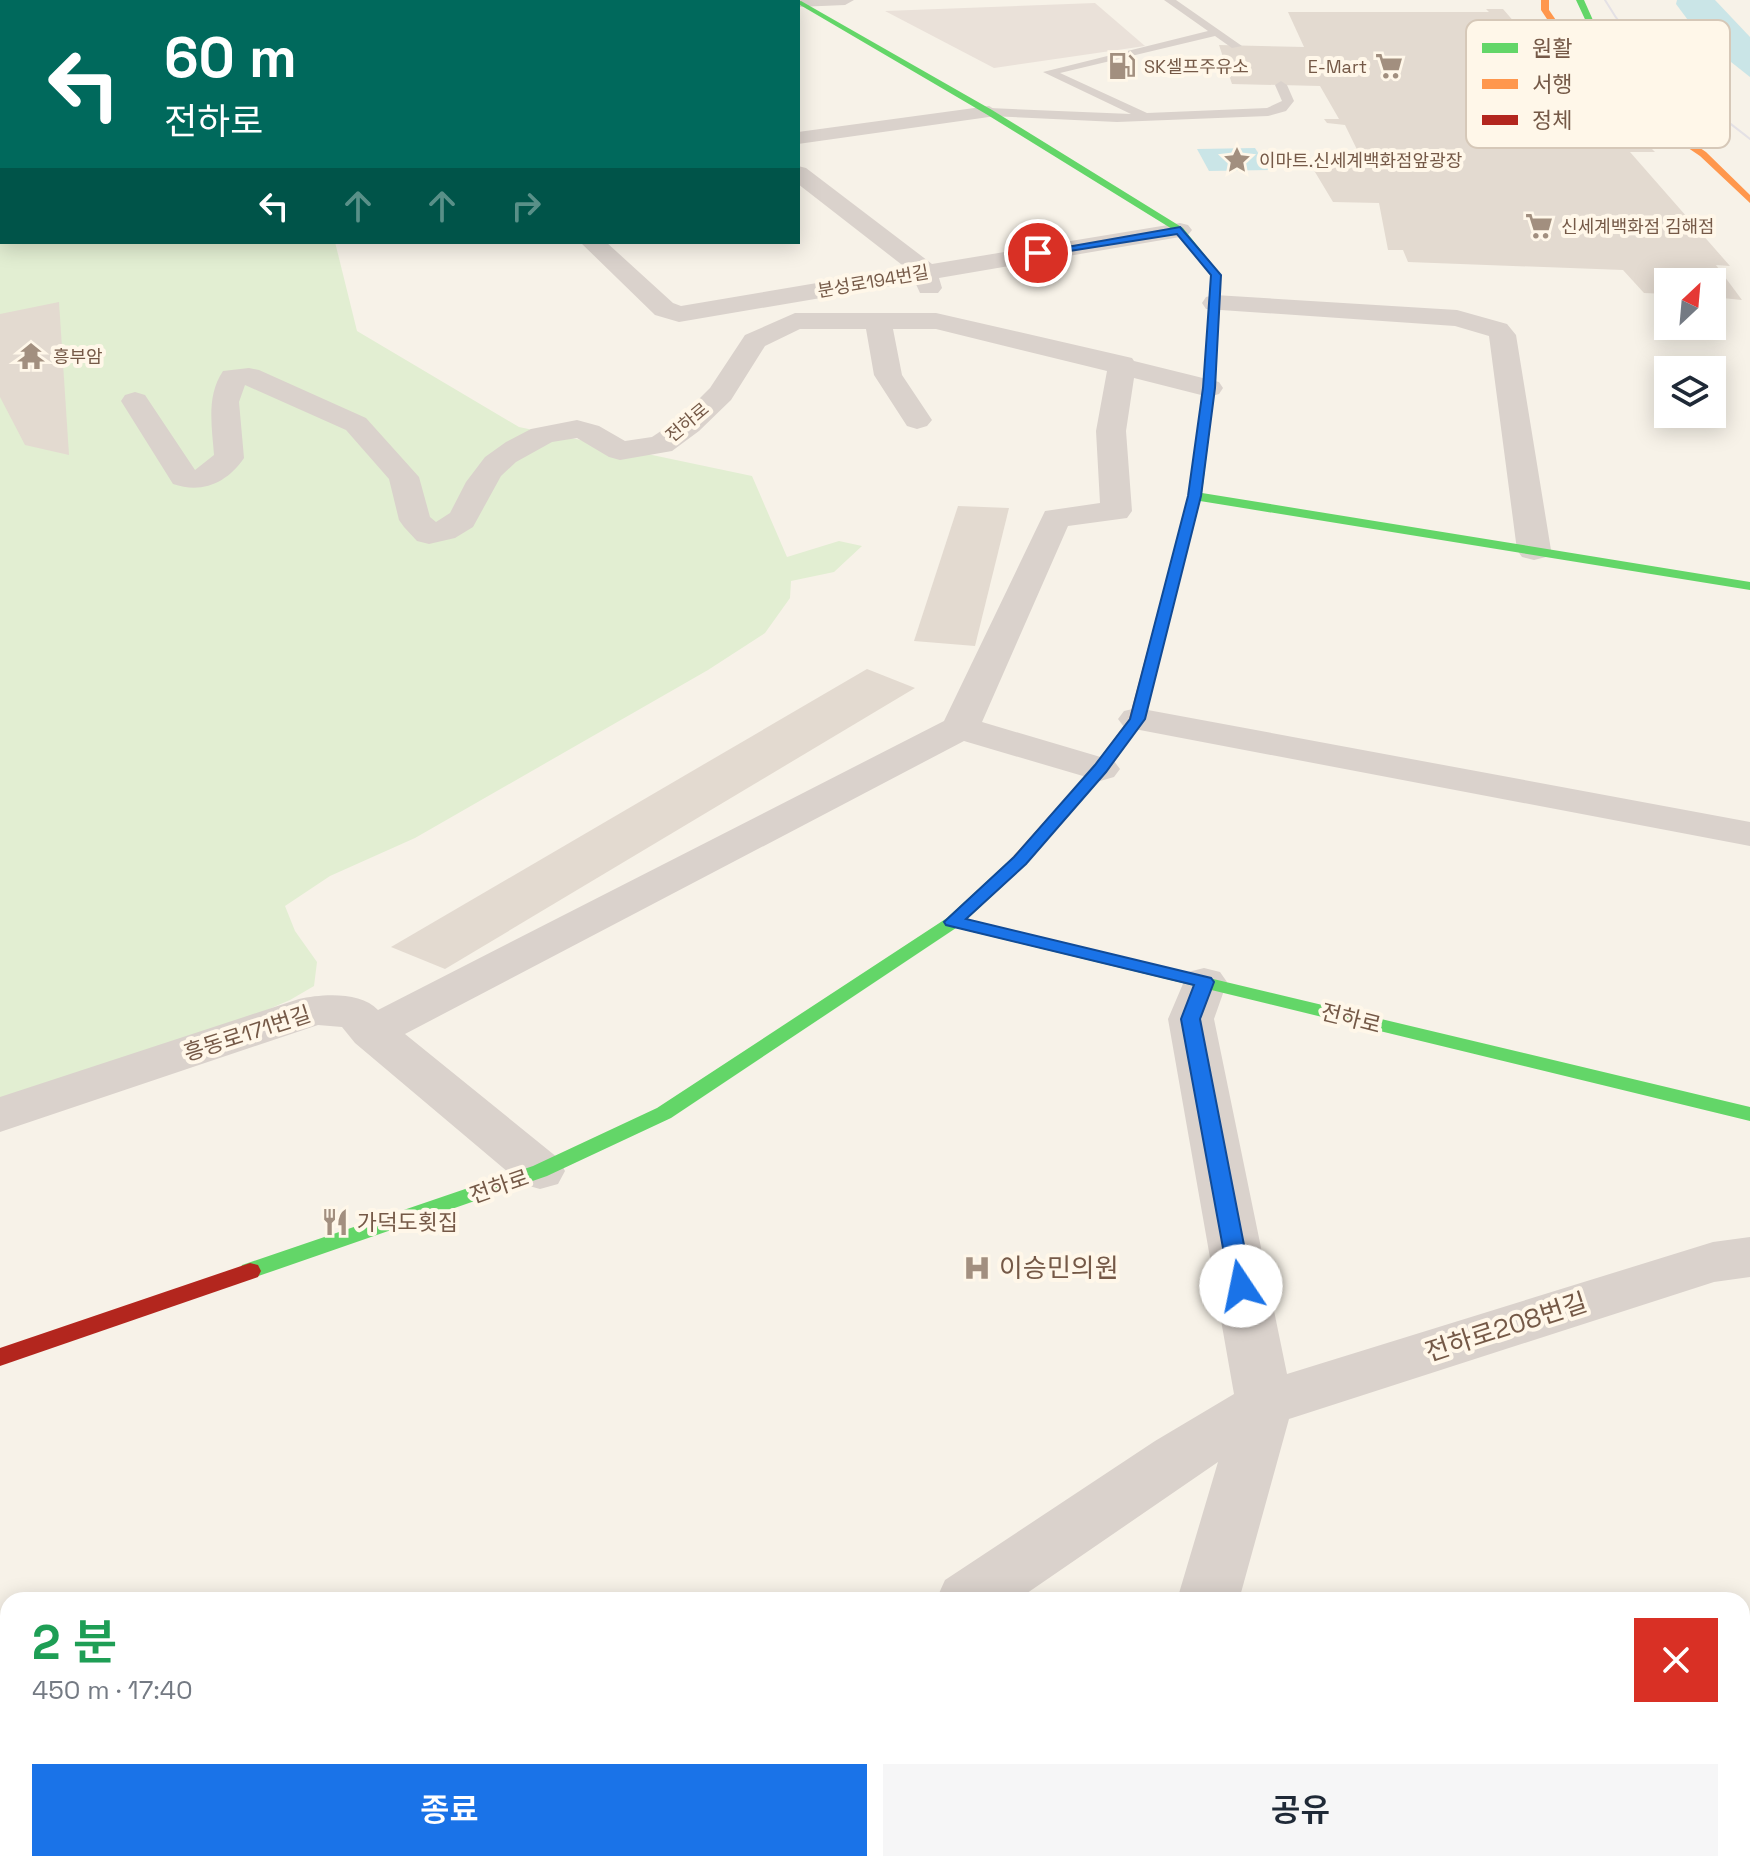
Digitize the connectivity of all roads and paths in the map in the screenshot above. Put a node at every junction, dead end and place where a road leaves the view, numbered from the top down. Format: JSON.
{"nodes":[{"id":1,"x":845,"y":0,"type":"edge"},
{"id":2,"x":1169,"y":0,"type":"edge"},
{"id":3,"x":1545,"y":0,"type":"edge"},
{"id":4,"x":1580,"y":0,"type":"edge"},
{"id":5,"x":800,"y":2,"type":"edge"},
{"id":6,"x":800,"y":4,"type":"edge"},
{"id":7,"x":826,"y":20,"type":"junction"},
{"id":8,"x":1552,"y":20,"type":"edge"},
{"id":9,"x":1589,"y":20,"type":"edge"},
{"id":10,"x":800,"y":23,"type":"edge"},
{"id":11,"x":1215,"y":33,"type":"junction"},
{"id":12,"x":1236,"y":46,"type":"dead end"},
{"id":13,"x":1281,"y":85,"type":"dead end"},
{"id":14,"x":989,"y":112,"type":"junction"},
{"id":15,"x":1149,"y":117,"type":"junction"},
{"id":16,"x":800,"y":138,"type":"edge"},
{"id":17,"x":1694,"y":148,"type":"edge"},
{"id":18,"x":800,"y":175,"type":"edge"},
{"id":19,"x":1750,"y":200,"type":"edge"},
{"id":20,"x":1180,"y":230,"type":"junction"},
{"id":21,"x":594,"y":244,"type":"edge"},
{"id":22,"x":925,"y":271,"type":"junction"},
{"id":23,"x":1215,"y":303,"type":"junction"},
{"id":24,"x":936,"y":321,"type":"junction"},
{"id":25,"x":879,"y":322,"type":"junction"},
{"id":26,"x":1122,"y":364,"type":"junction"},
{"id":27,"x":1209,"y":388,"type":"junction"},
{"id":28,"x":135,"y":401,"type":"dead end"},
{"id":29,"x":917,"y":420,"type":"dead end"},
{"id":30,"x":1195,"y":496,"type":"junction"},
{"id":31,"x":1534,"y":550,"type":"junction"},
{"id":32,"x":1750,"y":586,"type":"edge"},
{"id":33,"x":1137,"y":719,"type":"junction"},
{"id":34,"x":960,"y":728,"type":"junction"},
{"id":35,"x":1100,"y":769,"type":"junction"},
{"id":36,"x":1750,"y":834,"type":"edge"},
{"id":37,"x":953,"y":922,"type":"junction"},
{"id":38,"x":1204,"y":982,"type":"junction"},
{"id":39,"x":372,"y":1032,"type":"junction"},
{"id":40,"x":1750,"y":1114,"type":"edge"},
{"id":41,"x":0,"y":1115,"type":"edge"},
{"id":42,"x":540,"y":1171,"type":"junction"},
{"id":43,"x":1750,"y":1257,"type":"edge"},
{"id":44,"x":0,"y":1357,"type":"edge"},
{"id":45,"x":1264,"y":1404,"type":"junction"},
{"id":46,"x":979,"y":1592,"type":"edge"},
{"id":47,"x":1210,"y":1592,"type":"edge"}],
"edges":[{"from":1,"to":5,"type":"street"},
{"from":2,"to":11,"type":"lane"},
{"from":3,"to":8,"type":"main road"},
{"from":4,"to":9,"type":"main road"},
{"from":6,"to":7,"type":"main road","name":"전하로"},
{"from":7,"to":10,"type":"street"},
{"from":7,"to":14,"type":"main road","name":"전하로"},
{"from":11,"to":12,"type":"lane"},
{"from":11,"to":15,"type":"lane"},
{"from":13,"to":15,"type":"lane"},
{"from":14,"to":15,"type":"lane"},
{"from":14,"to":16,"type":"street"},
{"from":14,"to":20,"type":"main road","name":"전하로"},
{"from":17,"to":19,"type":"main road"},
{"from":18,"to":22,"type":"street"},
{"from":20,"to":22,"type":"street","name":"분성로194번길"},
{"from":20,"to":23,"type":"main road","name":"전하로"},
{"from":21,"to":22,"type":"street","name":"분성로194번길"},
{"from":22,"to":24,"type":"street"},
{"from":23,"to":27,"type":"main road","name":"전하로"},
{"from":23,"to":31,"type":"street"},
{"from":24,"to":25,"type":"street","name":"전하로"},
{"from":24,"to":26,"type":"street","name":"전하로"},
{"from":25,"to":28,"type":"street","name":"전하로"},
{"from":25,"to":29,"type":"street"},
{"from":26,"to":27,"type":"street","name":"전하로"},
{"from":26,"to":34,"type":"street"},
{"from":27,"to":30,"type":"main road","name":"전하로"},
{"from":30,"to":31,"type":"main road"},
{"from":30,"to":33,"type":"main road","name":"전하로"},
{"from":31,"to":32,"type":"main road"},
{"from":33,"to":35,"type":"main road","name":"전하로"},
{"from":33,"to":36,"type":"street"},
{"from":34,"to":35,"type":"street"},
{"from":34,"to":39,"type":"street"},
{"from":35,"to":37,"type":"main road","name":"전하로"},
{"from":37,"to":38,"type":"main road","name":"전하로"},
{"from":37,"to":42,"type":"main road","name":"전하로"},
{"from":38,"to":40,"type":"main road","name":"전하로"},
{"from":38,"to":45,"type":"street"},
{"from":39,"to":41,"type":"street","name":"흥동로171번길"},
{"from":39,"to":42,"type":"street","name":"흥동로171번길"},
{"from":42,"to":44,"type":"main road","name":"전하로"},
{"from":43,"to":45,"type":"street","name":"전하로208번길"},
{"from":45,"to":46,"type":"street","name":"전하로208번길"},
{"from":45,"to":47,"type":"street"}]}
